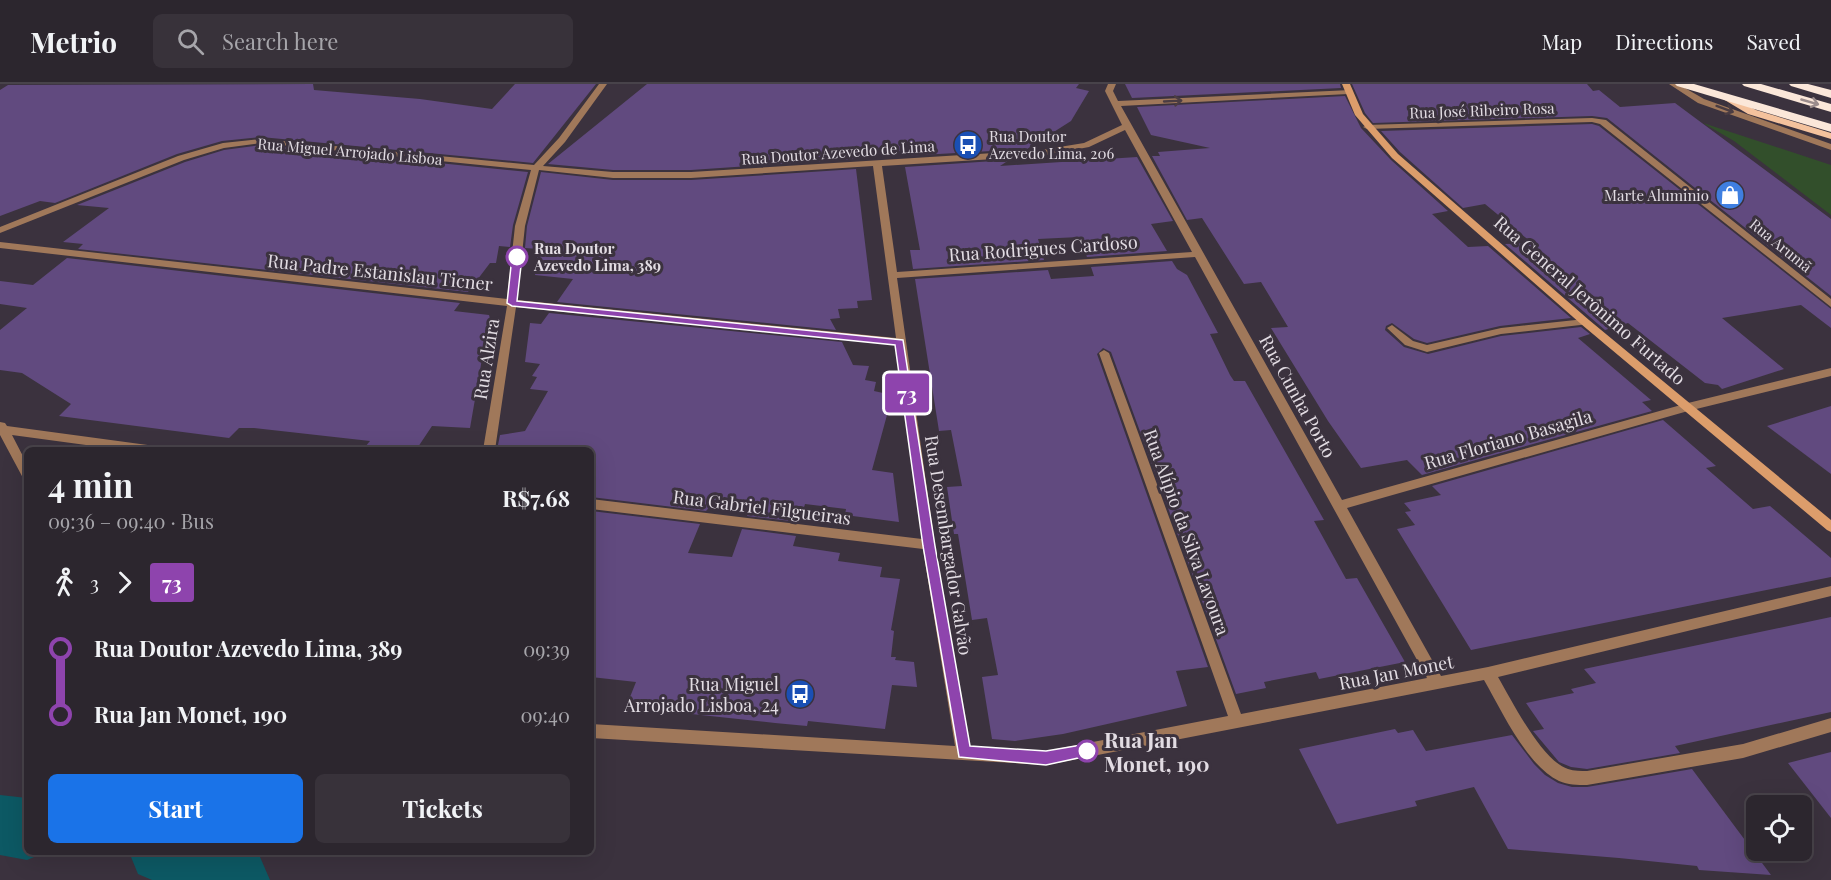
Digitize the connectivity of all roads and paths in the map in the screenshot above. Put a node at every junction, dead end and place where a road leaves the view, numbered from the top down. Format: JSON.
{"nodes":[{"id":1,"x":603,"y":84,"type":"edge"},
{"id":2,"x":1112,"y":84,"type":"edge"},
{"id":3,"x":1673,"y":84,"type":"edge"},
{"id":4,"x":1681,"y":84,"type":"edge"},
{"id":5,"x":1748,"y":84,"type":"edge"},
{"id":6,"x":1795,"y":84,"type":"edge"},
{"id":7,"x":1347,"y":88,"type":"edge"},
{"id":8,"x":1831,"y":94,"type":"edge"},
{"id":9,"x":1726,"y":97,"type":"junction"},
{"id":10,"x":1115,"y":104,"type":"junction"},
{"id":11,"x":1831,"y":108,"type":"edge"},
{"id":12,"x":1598,"y":121,"type":"joint"},
{"id":13,"x":1127,"y":126,"type":"junction"},
{"id":14,"x":1367,"y":127,"type":"junction"},
{"id":15,"x":1831,"y":128,"type":"edge"},
{"id":16,"x":1831,"y":136,"type":"edge"},
{"id":17,"x":1831,"y":147,"type":"edge"},
{"id":18,"x":877,"y":164,"type":"junction"},
{"id":19,"x":535,"y":169,"type":"junction"},
{"id":20,"x":0,"y":230,"type":"edge"},
{"id":21,"x":0,"y":246,"type":"edge"},
{"id":22,"x":1198,"y":254,"type":"junction"},
{"id":23,"x":891,"y":275,"type":"junction"},
{"id":24,"x":512,"y":303,"type":"junction"},
{"id":25,"x":1831,"y":304,"type":"edge"},
{"id":26,"x":1585,"y":322,"type":"junction"},
{"id":27,"x":1392,"y":328,"type":"dead end"},
{"id":28,"x":900,"y":342,"type":"junction"},
{"id":29,"x":1104,"y":353,"type":"dead end"},
{"id":30,"x":1831,"y":372,"type":"edge"},
{"id":31,"x":1688,"y":407,"type":"junction"},
{"id":32,"x":1,"y":427,"type":"edge"},
{"id":33,"x":135,"y":447,"type":"edge"},
{"id":34,"x":489,"y":447,"type":"edge"},
{"id":35,"x":24,"y":470,"type":"edge"},
{"id":36,"x":594,"y":504,"type":"edge"},
{"id":37,"x":1339,"y":506,"type":"junction"},
{"id":38,"x":1831,"y":526,"type":"edge"},
{"id":39,"x":929,"y":546,"type":"junction"},
{"id":40,"x":1831,"y":591,"type":"edge"},
{"id":41,"x":1488,"y":673,"type":"junction"},
{"id":42,"x":1438,"y":684,"type":"junction"},
{"id":43,"x":1237,"y":722,"type":"junction"},
{"id":44,"x":1831,"y":725,"type":"edge"},
{"id":45,"x":594,"y":731,"type":"edge"},
{"id":46,"x":964,"y":753,"type":"junction"}],
"edges":[{"from":1,"to":19,"type":"street","name":"Rua Alzira"},
{"from":2,"to":10,"type":"street"},
{"from":3,"to":17,"type":"street","one_way":true},
{"from":4,"to":9,"type":"highway"},
{"from":5,"to":11,"type":"highway","one_way":true},
{"from":6,"to":8,"type":"highway"},
{"from":10,"to":7,"type":"street","one_way":true},
{"from":7,"to":14,"type":"main road","name":"Rua General Jerônimo Furtado"},
{"from":9,"to":15,"type":"highway"},
{"from":9,"to":16,"type":"main road"},
{"from":10,"to":13,"type":"street"},
{"from":12,"to":14,"type":"street","name":"Rua José Ribeiro Rosa"},
{"from":12,"to":25,"type":"street","name":"Rua Arumã"},
{"from":13,"to":18,"type":"street","name":"Rua Doutor Azevedo de Lima"},
{"from":13,"to":22,"type":"street","name":"Rua Cunha Porto"},
{"from":14,"to":26,"type":"main road","name":"Rua General Jerônimo Furtado"},
{"from":18,"to":19,"type":"street","name":"Rua Doutor Azevedo de Lima"},
{"from":18,"to":23,"type":"street","name":"Rua Desembargador Galvão"},
{"from":19,"to":20,"type":"street","name":"Rua Miguel Arrojado Lisboa"},
{"from":19,"to":24,"type":"street","name":"Rua Alzira"},
{"from":21,"to":24,"type":"street","name":"Rua Padre Estanislau Ticner"},
{"from":22,"to":23,"type":"street","name":"Rua Rodrigues Cardoso"},
{"from":22,"to":37,"type":"street","name":"Rua Cunha Porto"},
{"from":23,"to":28,"type":"street","name":"Rua Desembargador Galvão"},
{"from":24,"to":28,"type":"street","name":"Rua Padre Estanislau Ticner"},
{"from":24,"to":34,"type":"street","name":"Rua Alzira"},
{"from":26,"to":27,"type":"street"},
{"from":26,"to":31,"type":"main road","name":"Rua General Jerônimo Furtado"},
{"from":28,"to":39,"type":"street","name":"Rua Desembargador Galvão"},
{"from":29,"to":43,"type":"street","name":"Rua Alípio da Silva Lavoura"},
{"from":30,"to":31,"type":"street","name":"Rua Floriano Basagila"},
{"from":31,"to":37,"type":"street","name":"Rua Floriano Basagila"},
{"from":31,"to":38,"type":"main road","name":"Rua General Jerônimo Furtado"},
{"from":32,"to":33,"type":"street"},
{"from":32,"to":35,"type":"street"},
{"from":36,"to":39,"type":"street","name":"Rua Gabriel Filgueiras"},
{"from":37,"to":42,"type":"street","name":"Rua Cunha Porto"},
{"from":39,"to":46,"type":"street","name":"Rua Desembargador Galvão"},
{"from":40,"to":41,"type":"street","name":"Rua Jan Monet"},
{"from":41,"to":42,"type":"street","name":"Rua Jan Monet"},
{"from":41,"to":44,"type":"street"},
{"from":42,"to":43,"type":"street","name":"Rua Jan Monet"},
{"from":43,"to":46,"type":"street","name":"Rua Jan Monet"},
{"from":45,"to":46,"type":"street"}]}
